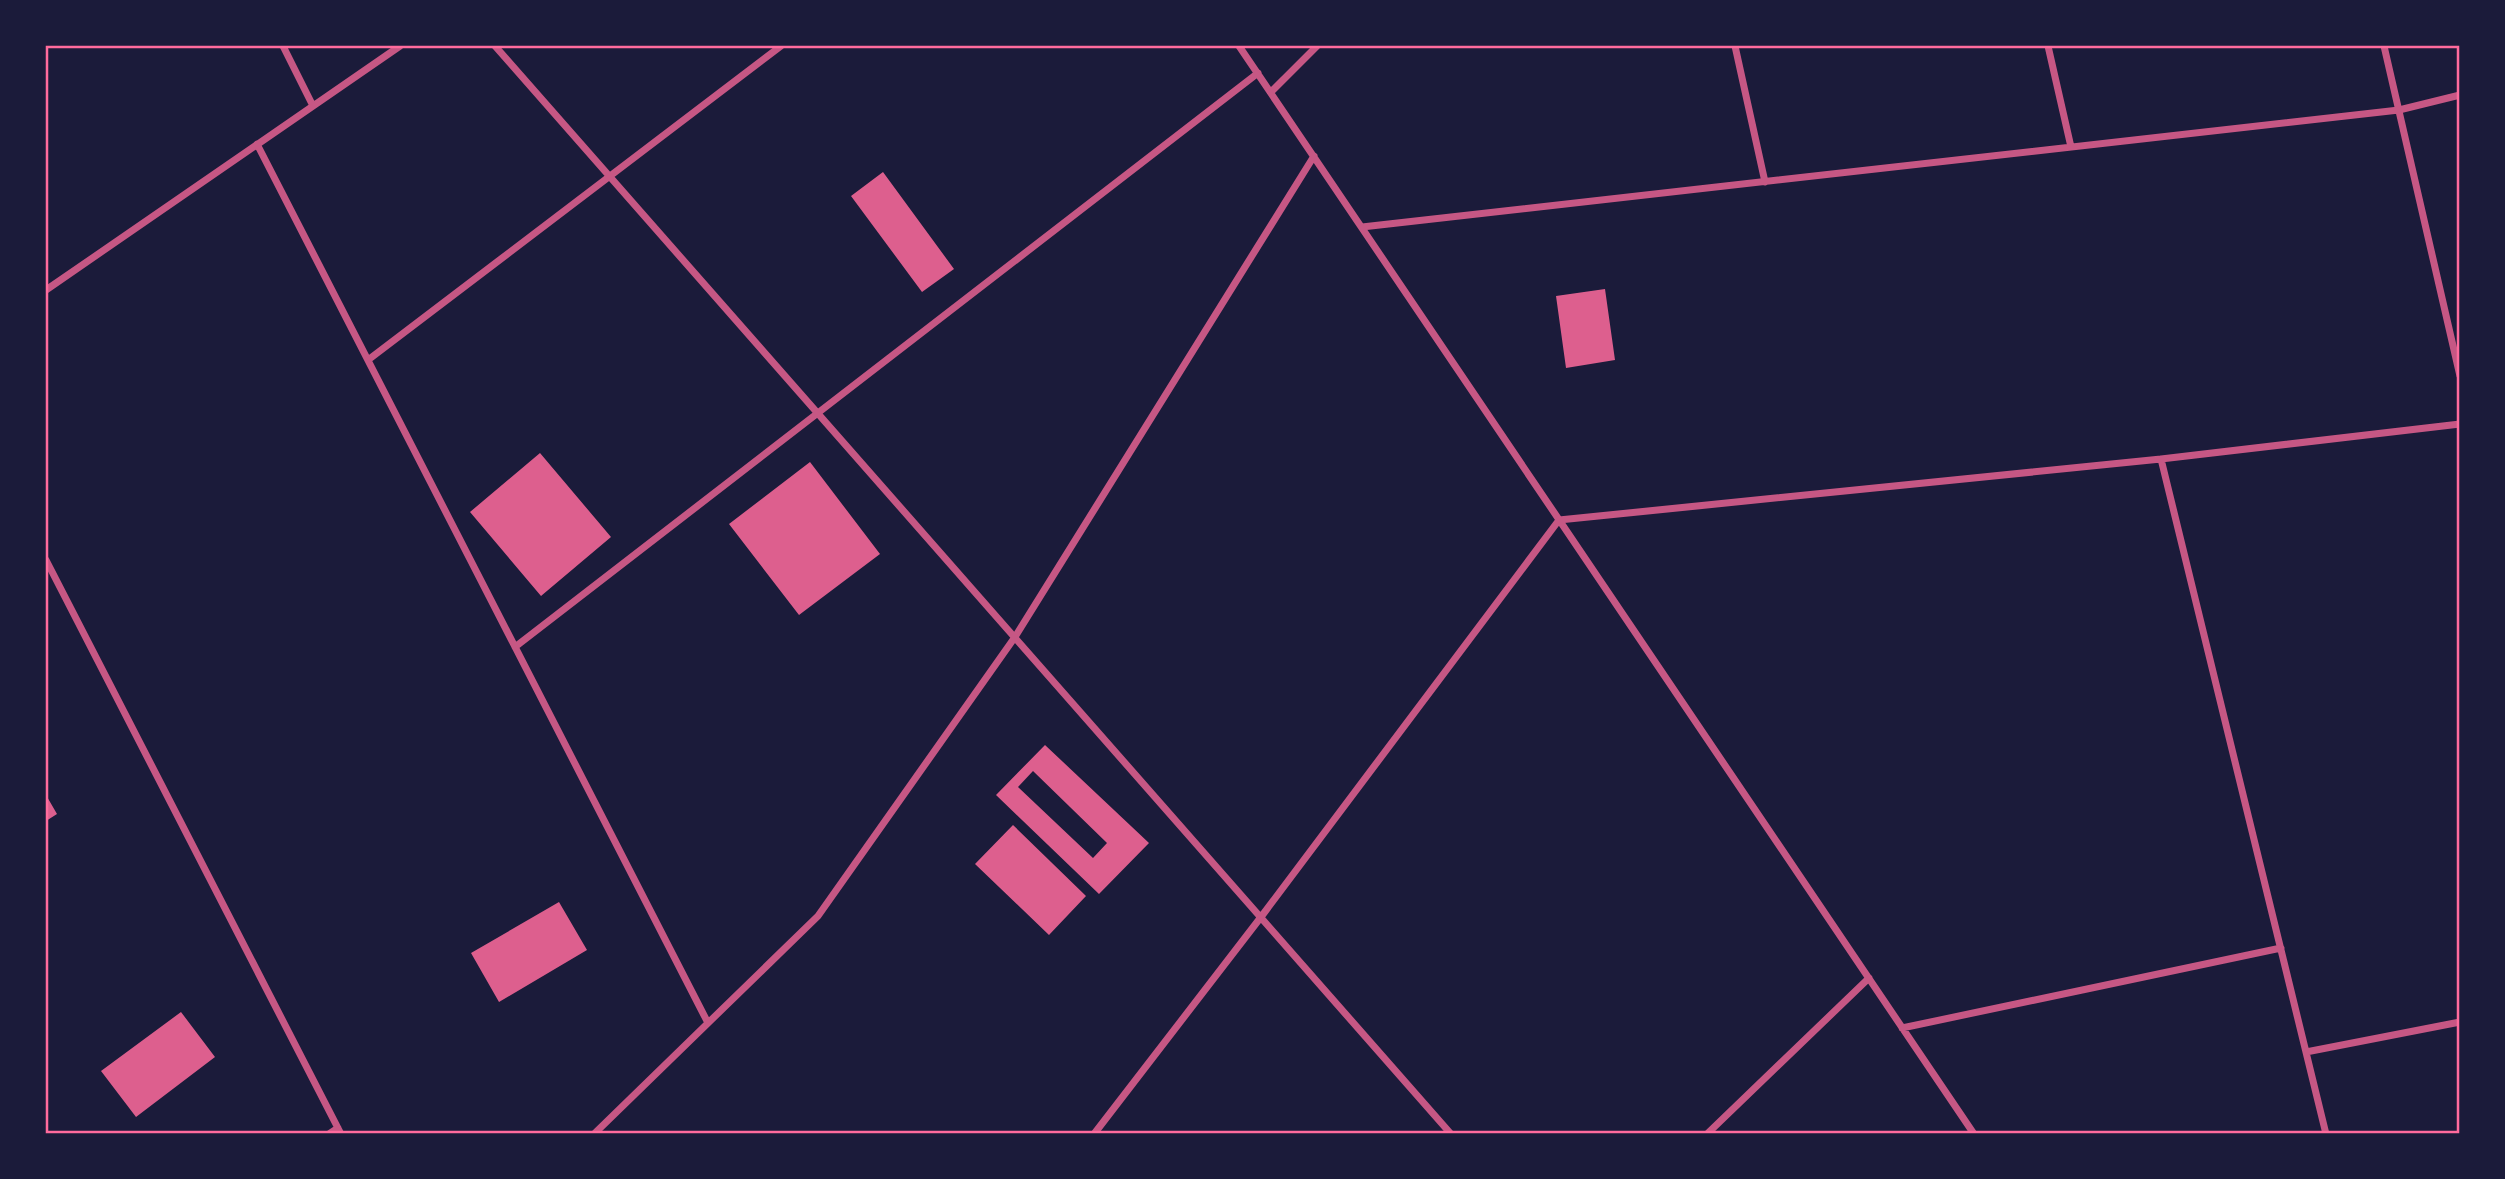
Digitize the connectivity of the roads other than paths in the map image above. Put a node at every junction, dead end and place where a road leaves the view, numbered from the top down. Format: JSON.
{"nodes":[{"id":1,"x":282,"y":46,"type":"edge"},
{"id":2,"x":400,"y":46,"type":"edge"},
{"id":3,"x":495,"y":46,"type":"edge"},
{"id":4,"x":780,"y":46,"type":"edge"},
{"id":5,"x":1239,"y":46,"type":"edge"},
{"id":6,"x":1317,"y":46,"type":"edge"},
{"id":7,"x":1735,"y":46,"type":"edge"},
{"id":8,"x":2048,"y":46,"type":"edge"},
{"id":9,"x":2384,"y":46,"type":"edge"},
{"id":10,"x":1258,"y":73,"type":"junction"},
{"id":11,"x":1271,"y":92,"type":"junction"},
{"id":12,"x":2459,"y":95,"type":"edge"},
{"id":13,"x":313,"y":106,"type":"junction"},
{"id":14,"x":2399,"y":110,"type":"junction"},
{"id":15,"x":257,"y":144,"type":"junction"},
{"id":16,"x":2071,"y":147,"type":"junction"},
{"id":17,"x":1314,"y":156,"type":"junction"},
{"id":18,"x":608,"y":175,"type":"junction"},
{"id":19,"x":1765,"y":182,"type":"junction"},
{"id":20,"x":1362,"y":227,"type":"junction"},
{"id":21,"x":46,"y":290,"type":"edge"},
{"id":22,"x":369,"y":360,"type":"junction"},
{"id":23,"x":2459,"y":376,"type":"edge"},
{"id":24,"x":817,"y":412,"type":"junction"},
{"id":25,"x":2459,"y":424,"type":"edge"},
{"id":26,"x":2161,"y":458,"type":"junction"},
{"id":27,"x":1559,"y":520,"type":"junction"},
{"id":28,"x":46,"y":560,"type":"edge"},
{"id":29,"x":1014,"y":637,"type":"junction"},
{"id":30,"x":515,"y":647,"type":"junction"},
{"id":31,"x":1261,"y":917,"type":"junction"},
{"id":32,"x":2281,"y":948,"type":"junction"},
{"id":33,"x":1869,"y":978,"type":"junction"},
{"id":34,"x":2459,"y":1022,"type":"edge"},
{"id":35,"x":708,"y":1023,"type":"junction"},
{"id":36,"x":1902,"y":1028,"type":"junction"},
{"id":37,"x":2306,"y":1052,"type":"junction"},
{"id":38,"x":340,"y":1131,"type":"edge"},
{"id":39,"x":329,"y":1133,"type":"edge"},
{"id":40,"x":594,"y":1133,"type":"edge"},
{"id":41,"x":1094,"y":1133,"type":"edge"},
{"id":42,"x":1451,"y":1133,"type":"edge"},
{"id":43,"x":1707,"y":1133,"type":"edge"},
{"id":44,"x":1974,"y":1133,"type":"edge"},
{"id":45,"x":2326,"y":1133,"type":"edge"}],
"edges":[{"from":1,"to":13,"type":"street"},
{"from":2,"to":13,"type":"street"},
{"from":3,"to":18,"type":"street"},
{"from":4,"to":18,"type":"street"},
{"from":5,"to":10,"type":"street"},
{"from":6,"to":11,"type":"street"},
{"from":7,"to":19,"type":"street"},
{"from":8,"to":16,"type":"street"},
{"from":9,"to":14,"type":"street"},
{"from":10,"to":11,"type":"street"},
{"from":10,"to":24,"type":"street"},
{"from":11,"to":17,"type":"street"},
{"from":12,"to":14,"type":"street"},
{"from":13,"to":15,"type":"street"},
{"from":14,"to":16,"type":"street"},
{"from":14,"to":23,"type":"street"},
{"from":15,"to":21,"type":"street"},
{"from":15,"to":22,"type":"street"},
{"from":16,"to":19,"type":"street"},
{"from":17,"to":20,"type":"street"},
{"from":17,"to":29,"type":"street"},
{"from":18,"to":22,"type":"street"},
{"from":18,"to":24,"type":"street"},
{"from":19,"to":20,"type":"street"},
{"from":20,"to":27,"type":"street"},
{"from":22,"to":30,"type":"street"},
{"from":24,"to":29,"type":"street"},
{"from":24,"to":30,"type":"street"},
{"from":25,"to":26,"type":"street"},
{"from":26,"to":27,"type":"street"},
{"from":26,"to":32,"type":"street"},
{"from":27,"to":31,"type":"street"},
{"from":27,"to":33,"type":"street"},
{"from":28,"to":38,"type":"street"},
{"from":29,"to":31,"type":"street"},
{"from":29,"to":35,"type":"street"},
{"from":30,"to":35,"type":"street"},
{"from":31,"to":41,"type":"street"},
{"from":31,"to":42,"type":"street"},
{"from":32,"to":36,"type":"street"},
{"from":32,"to":37,"type":"street"},
{"from":33,"to":36,"type":"street"},
{"from":33,"to":43,"type":"street"},
{"from":34,"to":37,"type":"street"},
{"from":35,"to":40,"type":"street"},
{"from":36,"to":44,"type":"street"},
{"from":37,"to":45,"type":"street"},
{"from":38,"to":39,"type":"street"}]}
